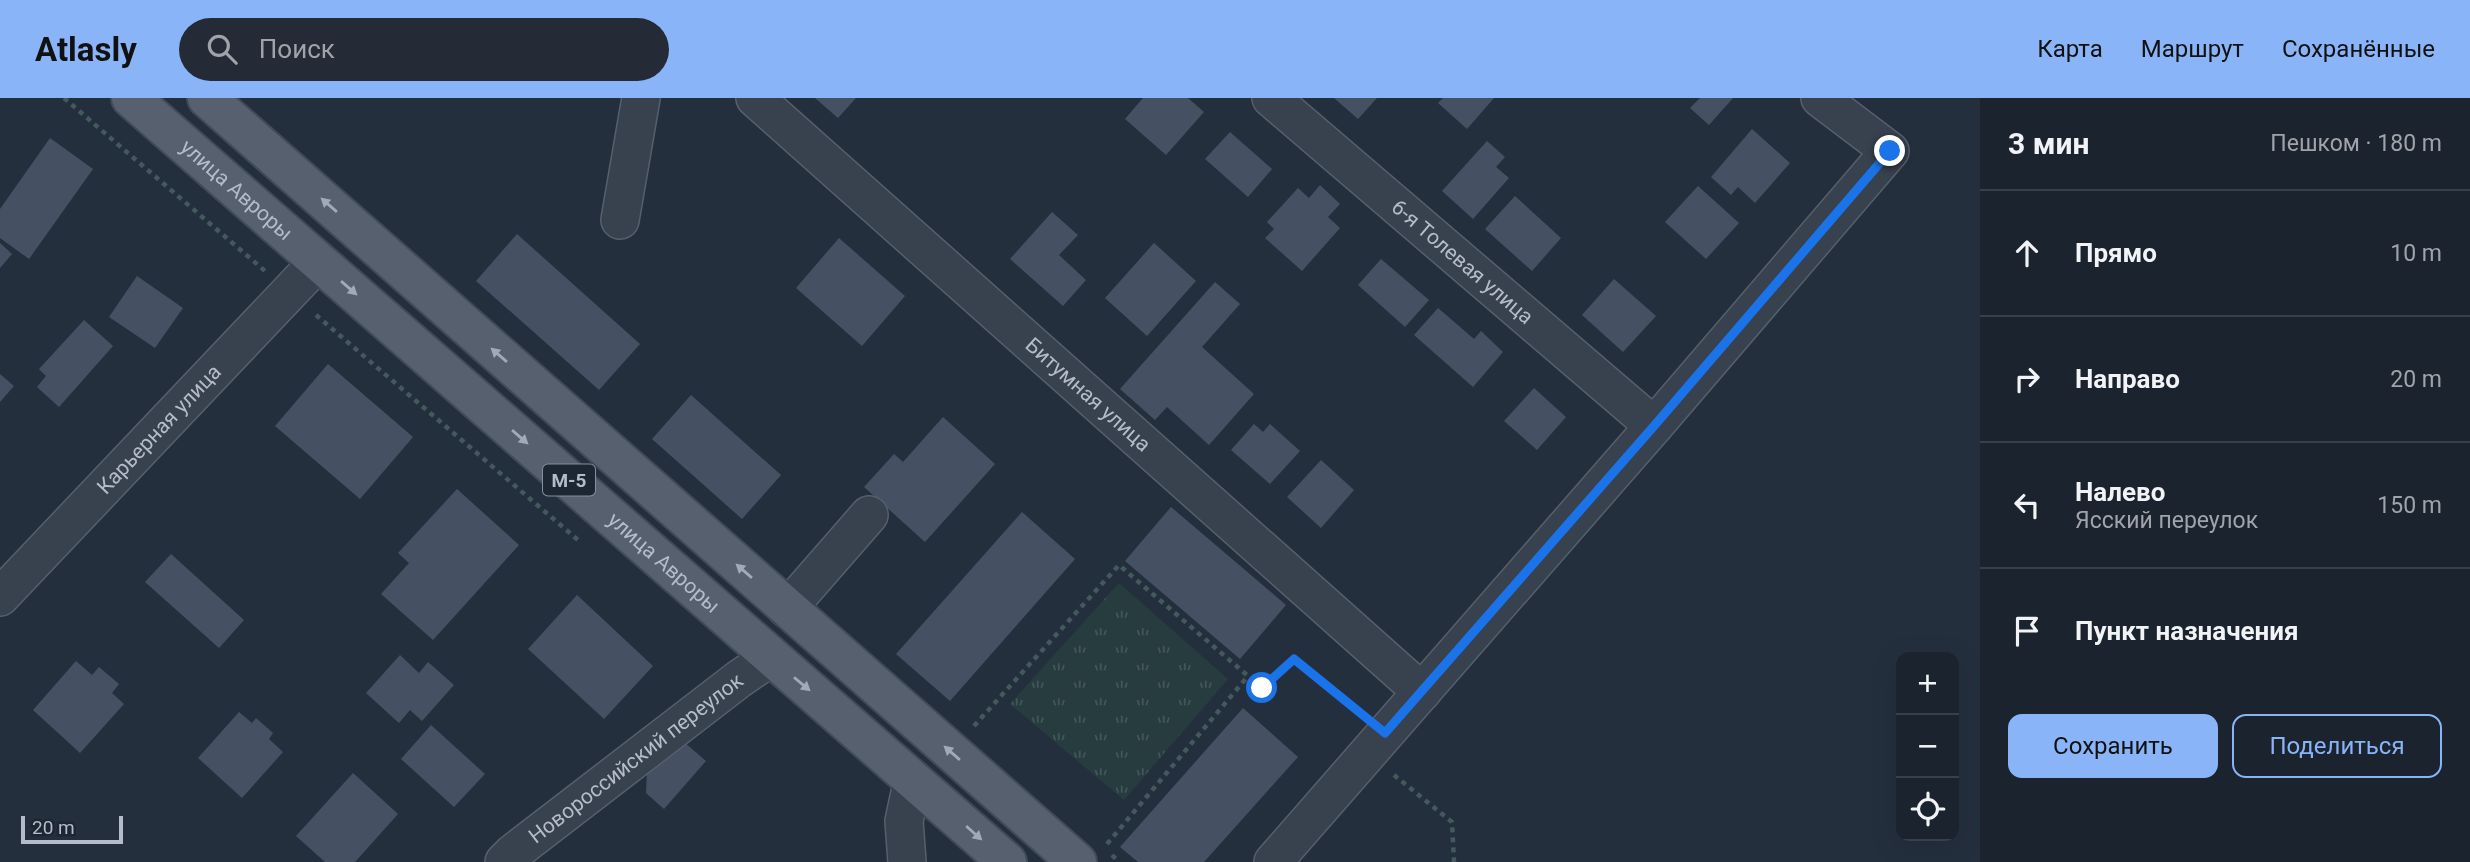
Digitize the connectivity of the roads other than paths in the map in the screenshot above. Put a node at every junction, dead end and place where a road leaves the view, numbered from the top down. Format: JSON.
{"nodes":[{"id":1,"x":131,"y":98,"type":"edge"},
{"id":2,"x":207,"y":98,"type":"edge"},
{"id":3,"x":641,"y":98,"type":"edge"},
{"id":4,"x":755,"y":98,"type":"edge"},
{"id":5,"x":1271,"y":98,"type":"edge"},
{"id":6,"x":1820,"y":98,"type":"edge"},
{"id":7,"x":620,"y":220,"type":"dead end"},
{"id":8,"x":319,"y":261,"type":"junction"},
{"id":9,"x":1654,"y":426,"type":"junction"},
{"id":10,"x":869,"y":515,"type":"dead end"},
{"id":11,"x":0,"y":597,"type":"edge"},
{"id":12,"x":787,"y":609,"type":"junction"},
{"id":13,"x":771,"y":657,"type":"junction"},
{"id":14,"x":1422,"y":692,"type":"junction"},
{"id":15,"x":913,"y":779,"type":"junction"},
{"id":16,"x":1090,"y":855,"type":"edge"},
{"id":17,"x":504,"y":862,"type":"edge"},
{"id":18,"x":907,"y":862,"type":"edge"},
{"id":19,"x":1007,"y":862,"type":"edge"},
{"id":20,"x":1273,"y":862,"type":"edge"}],
"edges":[{"from":1,"to":8,"type":"main road","name":"улица Авроры","number":"М-5"},
{"from":12,"to":2,"type":"main road","number":"М-5","one_way":true},
{"from":3,"to":7,"type":"street"},
{"from":4,"to":14,"type":"street","name":"Битумная улица"},
{"from":5,"to":9,"type":"street","name":"6-я Толевая улица"},
{"from":6,"to":9,"type":"street"},
{"from":8,"to":11,"type":"street","name":"Карьерная улица"},
{"from":8,"to":13,"type":"main road","name":"улица Авроры","number":"М-5","one_way":true},
{"from":9,"to":14,"type":"street"},
{"from":10,"to":12,"type":"street"},
{"from":16,"to":12,"type":"main road","number":"М-5","one_way":true},
{"from":13,"to":15,"type":"main road","name":"улица Авроры","number":"М-5","one_way":true},
{"from":13,"to":17,"type":"street","name":"Новороссийский переулок"},
{"from":14,"to":20,"type":"street"},
{"from":15,"to":18,"type":"street"},
{"from":15,"to":19,"type":"main road","name":"улица Авроры","number":"М-5","one_way":true}]}
